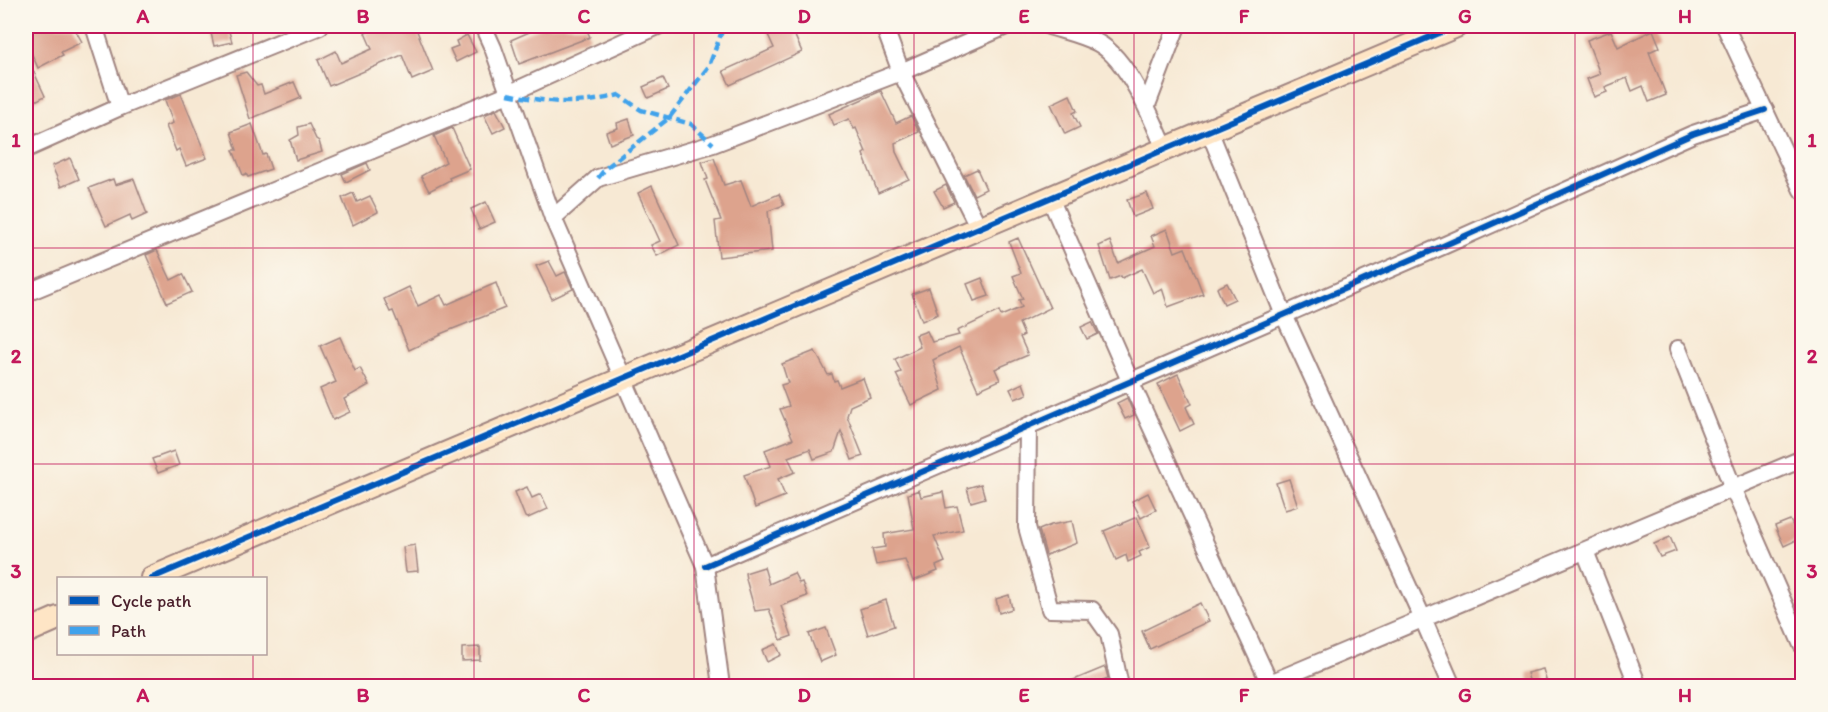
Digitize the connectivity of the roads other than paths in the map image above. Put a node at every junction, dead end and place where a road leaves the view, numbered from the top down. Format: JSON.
{"nodes":[{"id":1,"x":94,"y":26,"type":"edge"},
{"id":2,"x":320,"y":26,"type":"edge"},
{"id":3,"x":483,"y":26,"type":"edge"},
{"id":4,"x":658,"y":26,"type":"edge"},
{"id":5,"x":884,"y":26,"type":"edge"},
{"id":6,"x":1006,"y":26,"type":"edge"},
{"id":7,"x":1049,"y":26,"type":"edge"},
{"id":8,"x":1177,"y":26,"type":"edge"},
{"id":9,"x":1456,"y":26,"type":"edge"},
{"id":10,"x":1725,"y":26,"type":"edge"},
{"id":11,"x":901,"y":72,"type":"junction"},
{"id":12,"x":508,"y":94,"type":"junction"},
{"id":13,"x":1147,"y":105,"type":"junction"},
{"id":14,"x":120,"y":107,"type":"junction"},
{"id":15,"x":1765,"y":110,"type":"junction"},
{"id":16,"x":1209,"y":130,"type":"junction"},
{"id":17,"x":26,"y":149,"type":"edge"},
{"id":18,"x":1166,"y":149,"type":"junction"},
{"id":19,"x":1803,"y":190,"type":"edge"},
{"id":20,"x":1050,"y":198,"type":"junction"},
{"id":21,"x":553,"y":218,"type":"junction"},
{"id":22,"x":979,"y":228,"type":"junction"},
{"id":23,"x":26,"y":293,"type":"edge"},
{"id":24,"x":1284,"y":315,"type":"junction"},
{"id":25,"x":1678,"y":349,"type":"dead end"},
{"id":26,"x":622,"y":379,"type":"junction"},
{"id":27,"x":1131,"y":383,"type":"junction"},
{"id":28,"x":1028,"y":426,"type":"junction"},
{"id":29,"x":1803,"y":459,"type":"edge"},
{"id":30,"x":1733,"y":488,"type":"junction"},
{"id":31,"x":1585,"y":550,"type":"junction"},
{"id":32,"x":705,"y":566,"type":"junction"},
{"id":33,"x":157,"y":577,"type":"edge"},
{"id":34,"x":57,"y":618,"type":"edge"},
{"id":35,"x":1423,"y":619,"type":"junction"},
{"id":36,"x":26,"y":632,"type":"edge"},
{"id":37,"x":1803,"y":645,"type":"edge"},
{"id":38,"x":1268,"y":686,"type":"edge"},
{"id":39,"x":721,"y":687,"type":"edge"},
{"id":40,"x":1120,"y":687,"type":"edge"},
{"id":41,"x":1452,"y":687,"type":"edge"},
{"id":42,"x":1638,"y":687,"type":"edge"}],
"edges":[{"from":1,"to":14,"type":"street"},
{"from":2,"to":14,"type":"street"},
{"from":3,"to":12,"type":"street"},
{"from":4,"to":12,"type":"street"},
{"from":5,"to":11,"type":"street"},
{"from":6,"to":11,"type":"street"},
{"from":7,"to":13,"type":"street"},
{"from":8,"to":13,"type":"street"},
{"from":9,"to":16,"type":"street"},
{"from":10,"to":15,"type":"street"},
{"from":11,"to":21,"type":"street"},
{"from":11,"to":22,"type":"street"},
{"from":12,"to":21,"type":"street"},
{"from":12,"to":23,"type":"street"},
{"from":13,"to":18,"type":"street"},
{"from":14,"to":17,"type":"street"},
{"from":15,"to":19,"type":"street"},
{"from":15,"to":24,"type":"street"},
{"from":16,"to":18,"type":"street"},
{"from":16,"to":24,"type":"street"},
{"from":18,"to":20,"type":"street"},
{"from":20,"to":22,"type":"street"},
{"from":20,"to":27,"type":"street"},
{"from":21,"to":26,"type":"street"},
{"from":22,"to":26,"type":"street"},
{"from":24,"to":27,"type":"street"},
{"from":24,"to":35,"type":"street"},
{"from":25,"to":30,"type":"street"},
{"from":26,"to":32,"type":"street"},
{"from":26,"to":33,"type":"street"},
{"from":27,"to":28,"type":"street"},
{"from":27,"to":38,"type":"street"},
{"from":28,"to":32,"type":"street"},
{"from":28,"to":40,"type":"street"},
{"from":29,"to":30,"type":"street"},
{"from":30,"to":31,"type":"street"},
{"from":30,"to":37,"type":"street"},
{"from":31,"to":35,"type":"street"},
{"from":31,"to":42,"type":"street"},
{"from":32,"to":39,"type":"street"},
{"from":34,"to":36,"type":"street"},
{"from":35,"to":38,"type":"street"},
{"from":35,"to":41,"type":"street"}]}
